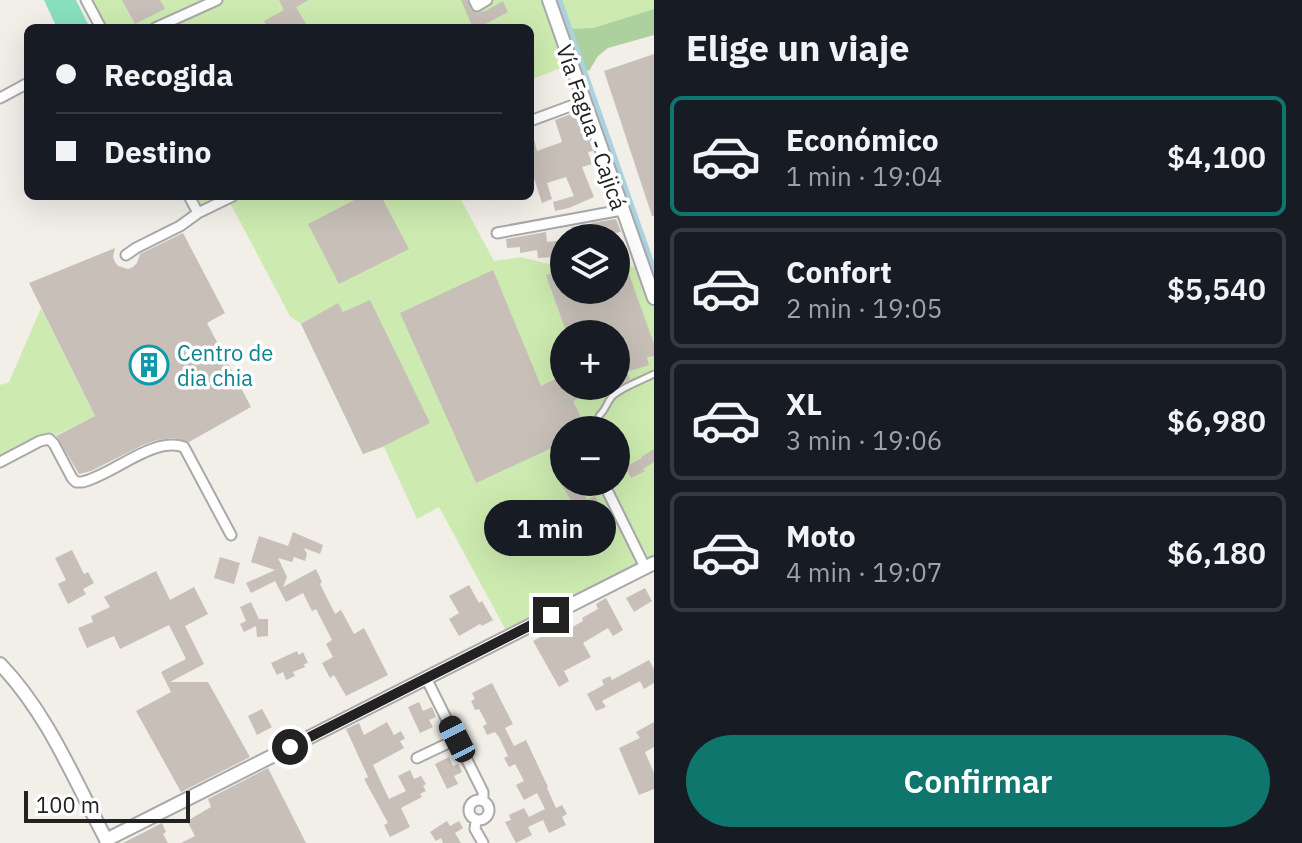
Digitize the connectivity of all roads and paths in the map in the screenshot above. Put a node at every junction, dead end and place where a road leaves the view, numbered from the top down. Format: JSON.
{"nodes":[{"id":1,"x":86,"y":0,"type":"edge"},
{"id":2,"x":217,"y":0,"type":"edge"},
{"id":3,"x":474,"y":0,"type":"edge"},
{"id":4,"x":487,"y":0,"type":"edge"},
{"id":5,"x":549,"y":0,"type":"edge"},
{"id":6,"x":99,"y":24,"type":"edge"},
{"id":7,"x":164,"y":24,"type":"edge"},
{"id":8,"x":24,"y":85,"type":"edge"},
{"id":9,"x":0,"y":98,"type":"edge"},
{"id":10,"x":584,"y":101,"type":"junction"},
{"id":11,"x":534,"y":120,"type":"edge"},
{"id":12,"x":191,"y":200,"type":"edge"},
{"id":13,"x":225,"y":200,"type":"edge"},
{"id":14,"x":622,"y":210,"type":"junction"},
{"id":15,"x":198,"y":213,"type":"junction"},
{"id":16,"x":497,"y":233,"type":"dead end"},
{"id":17,"x":126,"y":255,"type":"dead end"},
{"id":18,"x":654,"y":298,"type":"edge"},
{"id":19,"x":654,"y":374,"type":"edge"},
{"id":20,"x":599,"y":416,"type":"dead end"},
{"id":21,"x":0,"y":462,"type":"edge"},
{"id":22,"x":611,"y":496,"type":"edge"},
{"id":23,"x":231,"y":535,"type":"dead end"},
{"id":24,"x":650,"y":565,"type":"edge"},
{"id":25,"x":0,"y":664,"type":"edge"},
{"id":26,"x":426,"y":678,"type":"junction"},
{"id":27,"x":457,"y":739,"type":"junction"},
{"id":28,"x":417,"y":758,"type":"dead end"},
{"id":29,"x":105,"y":842,"type":"edge"},
{"id":30,"x":483,"y":843,"type":"edge"}],
"edges":[{"from":1,"to":6,"type":"street"},
{"from":2,"to":7,"type":"street"},
{"from":3,"to":4,"type":"street"},
{"from":5,"to":10,"type":"street","name":"Vía Fagua - Cajicá"},
{"from":8,"to":9,"type":"street"},
{"from":10,"to":11,"type":"street"},
{"from":10,"to":14,"type":"street","name":"Vía Fagua - Cajicá"},
{"from":12,"to":15,"type":"street"},
{"from":13,"to":15,"type":"street"},
{"from":14,"to":16,"type":"street"},
{"from":14,"to":18,"type":"street","name":"Vía Fagua - Cajicá"},
{"from":15,"to":17,"type":"street"},
{"from":19,"to":20,"type":"lane"},
{"from":21,"to":23,"type":"street"},
{"from":22,"to":24,"type":"street"},
{"from":24,"to":26,"type":"street"},
{"from":25,"to":29,"type":"street"},
{"from":26,"to":27,"type":"street"},
{"from":26,"to":29,"type":"street"},
{"from":27,"to":28,"type":"street"},
{"from":27,"to":30,"type":"street"}]}
